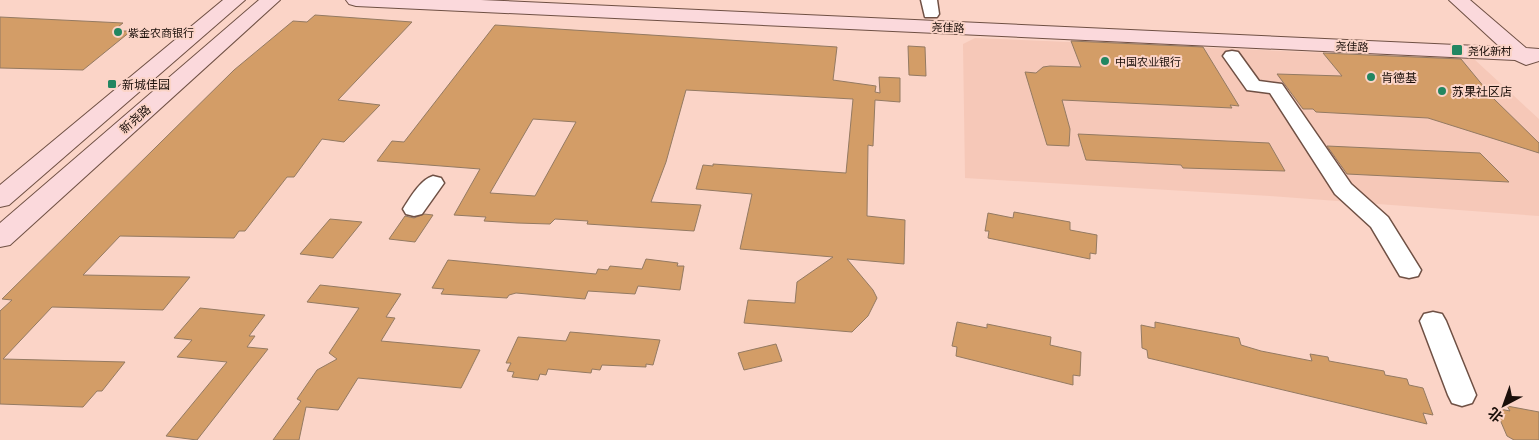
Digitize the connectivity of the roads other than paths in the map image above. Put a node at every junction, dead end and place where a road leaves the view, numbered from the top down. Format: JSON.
{"nodes":[{"id":1,"x":235,"y":0,"type":"edge"},
{"id":2,"x":270,"y":0,"type":"edge"},
{"id":3,"x":356,"y":0,"type":"edge"},
{"id":4,"x":626,"y":0,"type":"edge"},
{"id":5,"x":1458,"y":0,"type":"edge"},
{"id":6,"x":930,"y":7,"type":"edge"},
{"id":7,"x":1527,"y":49,"type":"edge"},
{"id":8,"x":1232,"y":56,"type":"dead end"},
{"id":9,"x":1539,"y":73,"type":"edge"},
{"id":10,"x":434,"y":183,"type":"dead end"},
{"id":11,"x":0,"y":199,"type":"edge"},
{"id":12,"x":414,"y":209,"type":"dead end"},
{"id":13,"x":0,"y":238,"type":"edge"},
{"id":14,"x":1409,"y":270,"type":"dead end"},
{"id":15,"x":1433,"y":321,"type":"dead end"},
{"id":16,"x":1462,"y":395,"type":"dead end"}],
"edges":[{"from":1,"to":11,"type":"main road","name":"新尧路"},
{"from":2,"to":13,"type":"main road","name":"新尧路"},
{"from":3,"to":7,"type":"main road","name":"尧佳路"},
{"from":4,"to":6,"type":"main road","name":"尧佳路"},
{"from":5,"to":7,"type":"main road"},
{"from":6,"to":7,"type":"main road","name":"尧佳路"},
{"from":7,"to":9,"type":"main road"},
{"from":8,"to":14,"type":"street"},
{"from":10,"to":12,"type":"street"},
{"from":15,"to":16,"type":"street"}]}
